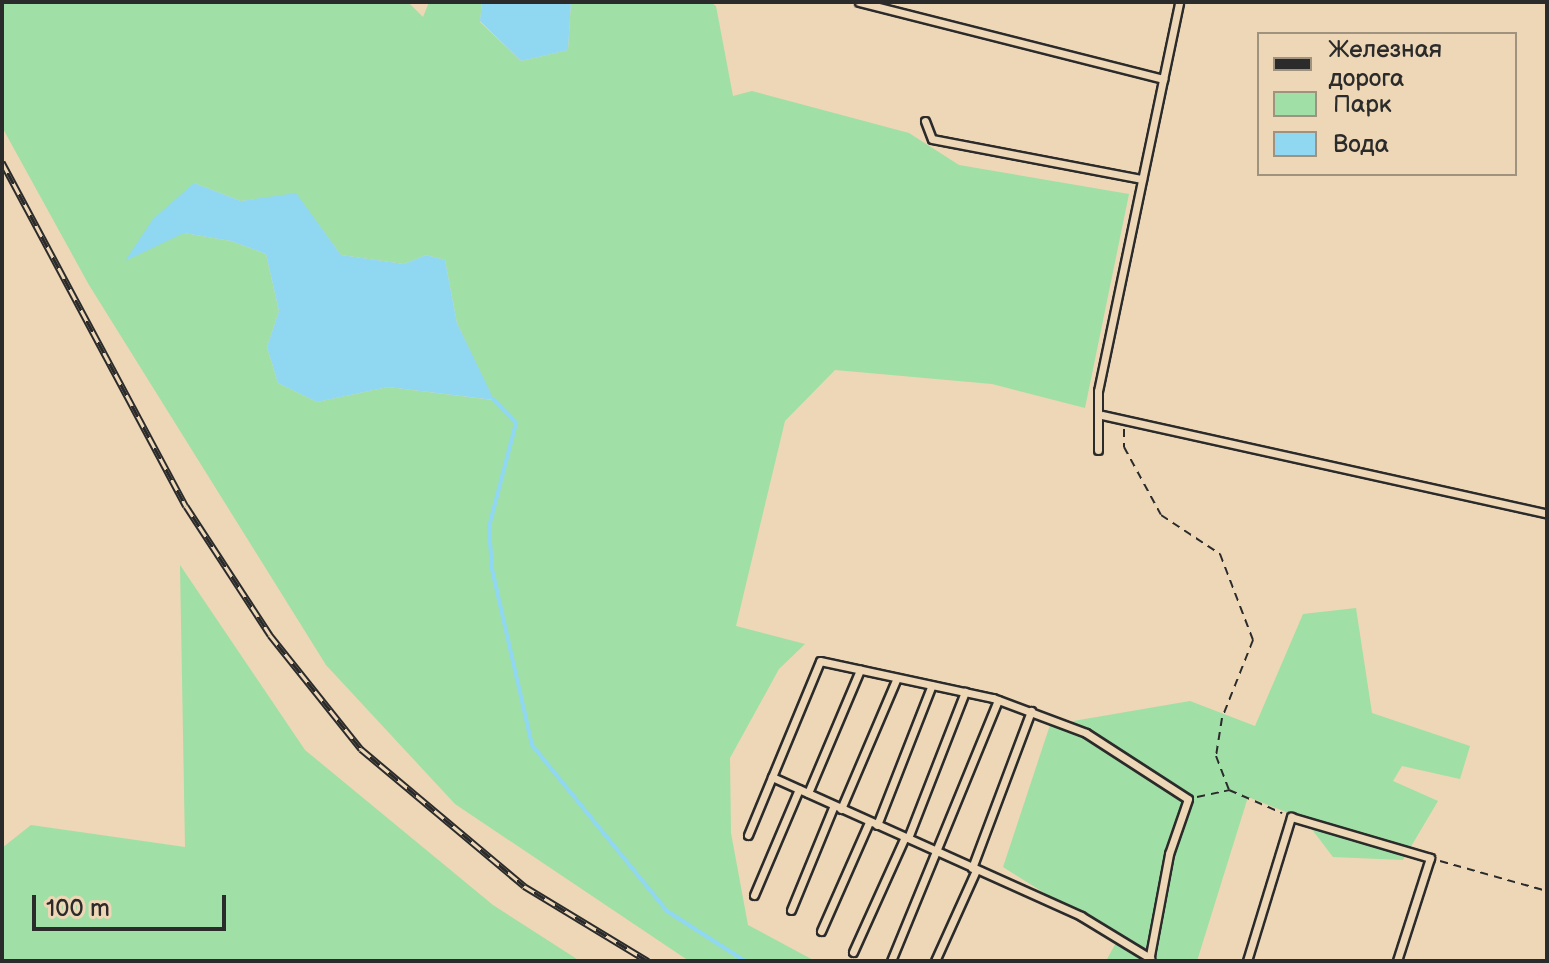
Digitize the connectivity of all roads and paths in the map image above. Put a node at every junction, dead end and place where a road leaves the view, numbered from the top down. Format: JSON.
{"nodes":[{"id":1,"x":859,"y":2,"type":"edge"},
{"id":2,"x":1179,"y":2,"type":"edge"},
{"id":3,"x":1163,"y":79,"type":"junction"},
{"id":4,"x":925,"y":121,"type":"dead end"},
{"id":5,"x":1142,"y":179,"type":"junction"},
{"id":6,"x":1102,"y":415,"type":"junction"},
{"id":7,"x":1124,"y":420,"type":"junction"},
{"id":8,"x":1098,"y":450,"type":"dead end"},
{"id":9,"x":1547,"y":514,"type":"edge"},
{"id":10,"x":860,"y":670,"type":"junction"},
{"id":11,"x":897,"y":678,"type":"junction"},
{"id":12,"x":932,"y":685,"type":"junction"},
{"id":13,"x":965,"y":692,"type":"junction"},
{"id":14,"x":998,"y":700,"type":"junction"},
{"id":15,"x":1031,"y":711,"type":"junction"},
{"id":16,"x":772,"y":777,"type":"junction"},
{"id":17,"x":799,"y":789,"type":"junction"},
{"id":18,"x":1229,"y":790,"type":"junction"},
{"id":19,"x":808,"y":793,"type":"junction"},
{"id":20,"x":1188,"y":799,"type":"junction"},
{"id":21,"x":838,"y":807,"type":"junction"},
{"id":22,"x":1291,"y":817,"type":"junction"},
{"id":23,"x":873,"y":823,"type":"junction"},
{"id":24,"x":748,"y":835,"type":"dead end"},
{"id":25,"x":907,"y":838,"type":"junction"},
{"id":26,"x":939,"y":852,"type":"junction"},
{"id":27,"x":1430,"y":858,"type":"junction"},
{"id":28,"x":974,"y":869,"type":"junction"},
{"id":29,"x":1547,"y":891,"type":"edge"},
{"id":30,"x":754,"y":895,"type":"dead end"},
{"id":31,"x":791,"y":910,"type":"dead end"},
{"id":32,"x":821,"y":931,"type":"dead end"},
{"id":33,"x":853,"y":952,"type":"dead end"},
{"id":34,"x":1150,"y":960,"type":"edge"},
{"id":35,"x":891,"y":961,"type":"edge"},
{"id":36,"x":935,"y":961,"type":"edge"},
{"id":37,"x":1247,"y":961,"type":"edge"},
{"id":38,"x":1397,"y":961,"type":"edge"}],
"edges":[{"from":1,"to":3,"type":"lane"},
{"from":2,"to":3,"type":"lane"},
{"from":3,"to":5,"type":"lane"},
{"from":4,"to":5,"type":"lane"},
{"from":5,"to":6,"type":"lane"},
{"from":6,"to":7,"type":"lane"},
{"from":6,"to":8,"type":"lane"},
{"from":7,"to":9,"type":"lane"},
{"from":7,"to":18,"type":"path"},
{"from":10,"to":11,"type":"lane"},
{"from":10,"to":16,"type":"lane"},
{"from":10,"to":19,"type":"lane"},
{"from":11,"to":12,"type":"lane"},
{"from":11,"to":21,"type":"lane"},
{"from":12,"to":13,"type":"lane"},
{"from":12,"to":23,"type":"lane"},
{"from":13,"to":14,"type":"lane"},
{"from":13,"to":25,"type":"lane"},
{"from":14,"to":15,"type":"lane"},
{"from":14,"to":26,"type":"lane"},
{"from":15,"to":20,"type":"lane"},
{"from":15,"to":28,"type":"lane"},
{"from":16,"to":17,"type":"lane"},
{"from":16,"to":24,"type":"lane"},
{"from":17,"to":19,"type":"lane"},
{"from":17,"to":30,"type":"lane"},
{"from":18,"to":20,"type":"path"},
{"from":18,"to":22,"type":"path"},
{"from":19,"to":21,"type":"lane"},
{"from":20,"to":34,"type":"lane"},
{"from":21,"to":23,"type":"lane"},
{"from":21,"to":31,"type":"lane"},
{"from":22,"to":27,"type":"lane"},
{"from":22,"to":37,"type":"lane"},
{"from":23,"to":25,"type":"lane"},
{"from":23,"to":32,"type":"lane"},
{"from":25,"to":26,"type":"lane"},
{"from":25,"to":33,"type":"lane"},
{"from":26,"to":28,"type":"lane"},
{"from":26,"to":35,"type":"lane"},
{"from":27,"to":29,"type":"path"},
{"from":27,"to":38,"type":"lane"},
{"from":28,"to":34,"type":"lane"},
{"from":28,"to":36,"type":"lane"}]}
